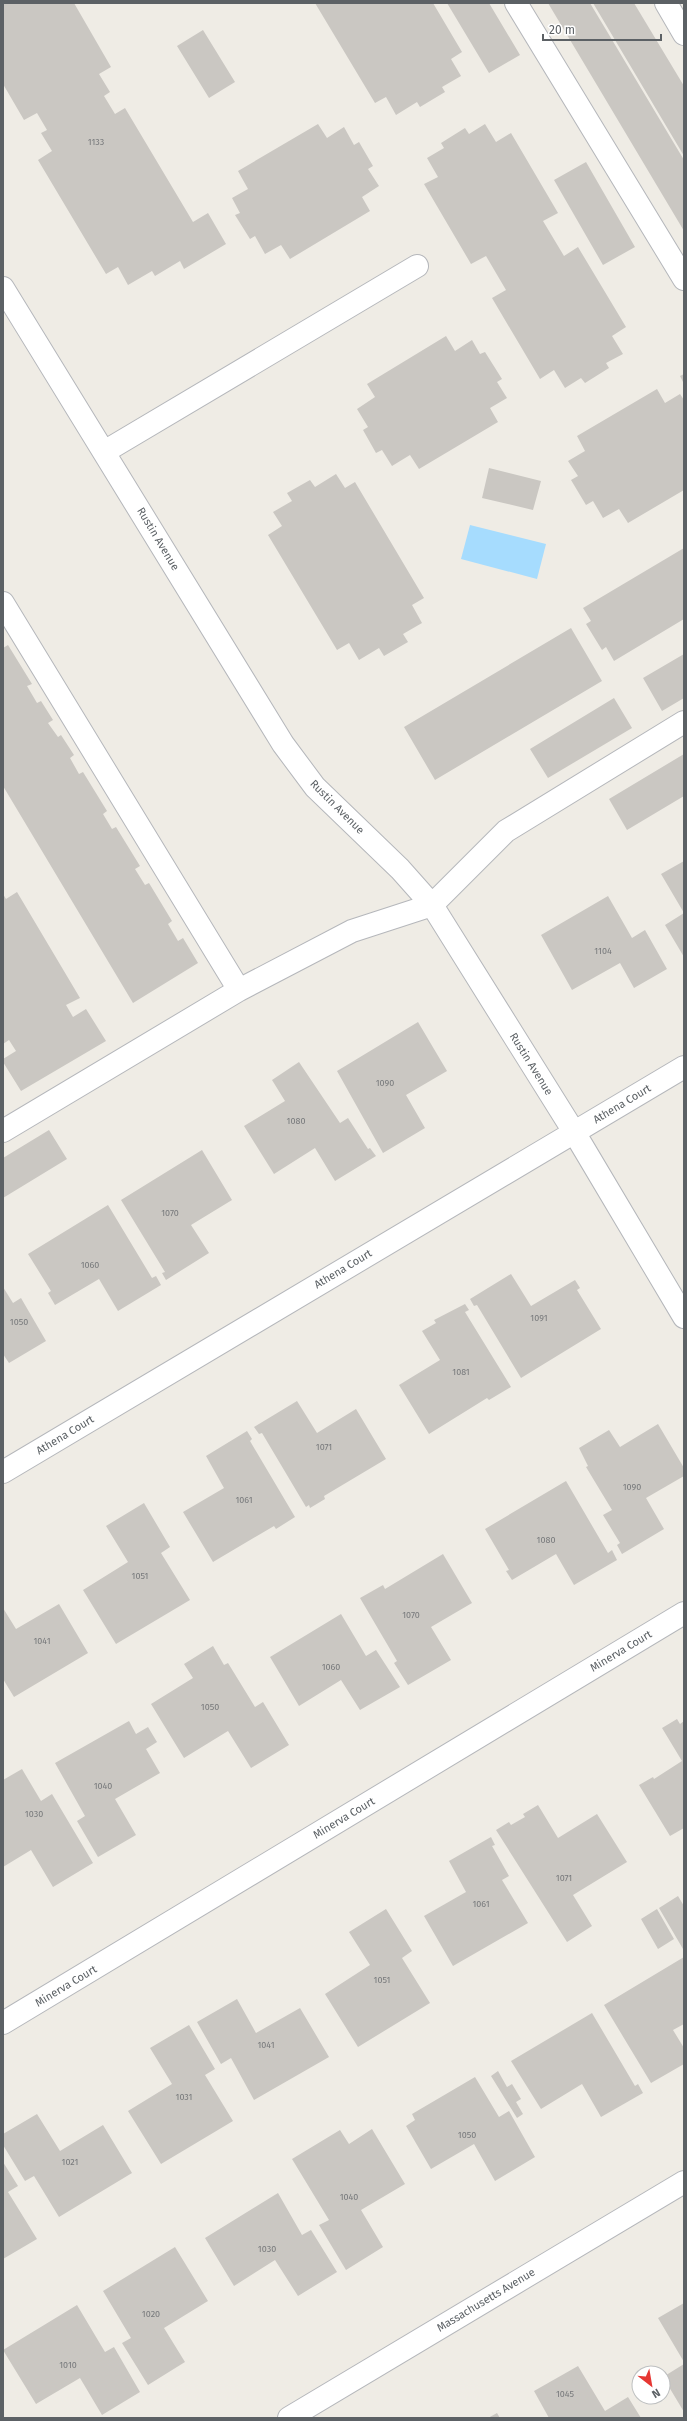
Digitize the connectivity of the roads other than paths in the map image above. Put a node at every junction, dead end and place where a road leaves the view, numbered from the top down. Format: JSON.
{"nodes":[{"id":1,"x":516,"y":3,"type":"edge"},
{"id":2,"x":666,"y":3,"type":"edge"},
{"id":3,"x":684,"y":34,"type":"edge"},
{"id":4,"x":417,"y":266,"type":"dead end"},
{"id":5,"x":684,"y":279,"type":"edge"},
{"id":6,"x":3,"y":288,"type":"edge"},
{"id":7,"x":104,"y":452,"type":"junction"},
{"id":8,"x":3,"y":603,"type":"edge"},
{"id":9,"x":684,"y":722,"type":"edge"},
{"id":10,"x":432,"y":905,"type":"junction"},
{"id":11,"x":239,"y":990,"type":"junction"},
{"id":12,"x":684,"y":1067,"type":"edge"},
{"id":13,"x":3,"y":1130,"type":"edge"},
{"id":14,"x":574,"y":1132,"type":"junction"},
{"id":15,"x":684,"y":1317,"type":"edge"},
{"id":16,"x":3,"y":1472,"type":"edge"},
{"id":17,"x":684,"y":1613,"type":"edge"},
{"id":18,"x":3,"y":2024,"type":"edge"},
{"id":19,"x":684,"y":2182,"type":"edge"},
{"id":20,"x":313,"y":2412,"type":"edge"},
{"id":21,"x":289,"y":2418,"type":"edge"}],
"edges":[{"from":1,"to":5,"type":"street"},
{"from":2,"to":3,"type":"street"},
{"from":4,"to":7,"type":"street"},
{"from":6,"to":7,"type":"street","name":"Rustin Avenue"},
{"from":7,"to":10,"type":"street","name":"Rustin Avenue"},
{"from":8,"to":11,"type":"street"},
{"from":9,"to":10,"type":"street"},
{"from":10,"to":11,"type":"street"},
{"from":10,"to":14,"type":"street","name":"Rustin Avenue"},
{"from":11,"to":13,"type":"street"},
{"from":12,"to":14,"type":"street","name":"Athena Court"},
{"from":14,"to":15,"type":"street","name":"Rustin Avenue"},
{"from":14,"to":16,"type":"street","name":"Athena Court"},
{"from":17,"to":18,"type":"street","name":"Minerva Court"},
{"from":19,"to":20,"type":"street","name":"Massachusetts Avenue"},
{"from":20,"to":21,"type":"street","name":"Massachusetts Avenue"}]}
